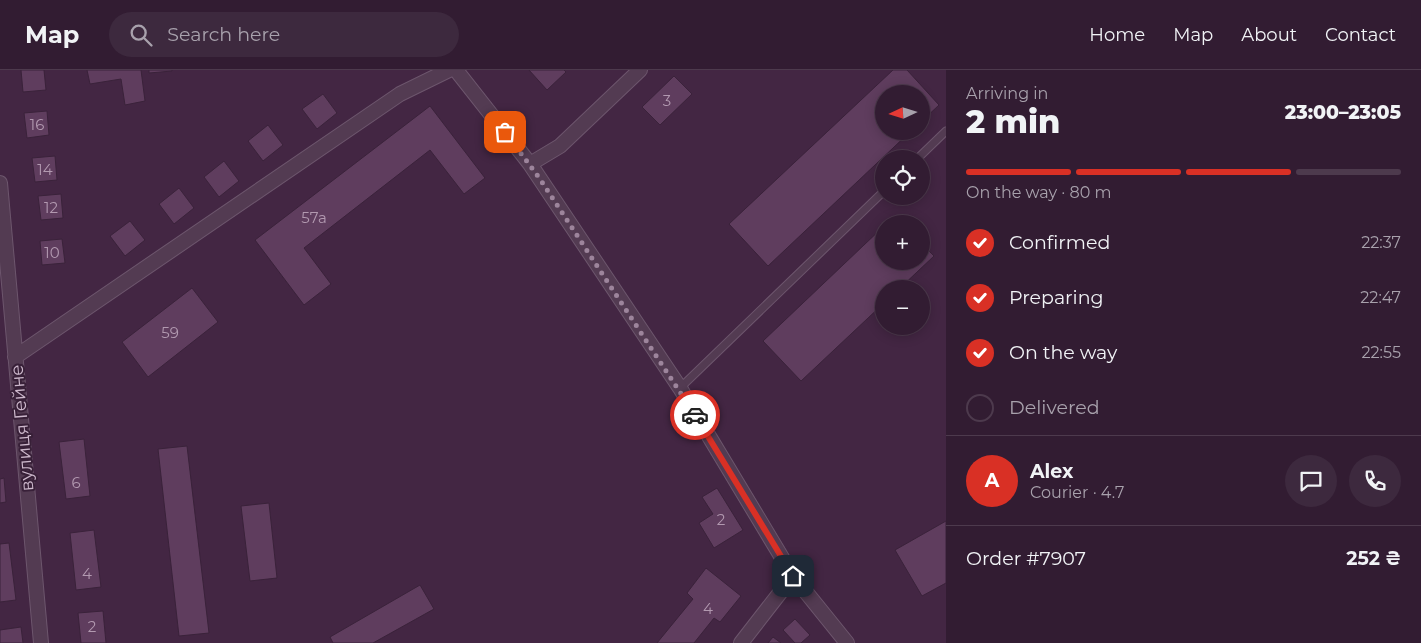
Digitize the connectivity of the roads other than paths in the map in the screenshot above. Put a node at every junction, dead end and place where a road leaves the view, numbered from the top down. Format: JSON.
{"nodes":[{"id":1,"x":449,"y":70,"type":"edge"},
{"id":2,"x":456,"y":70,"type":"edge"},
{"id":3,"x":640,"y":70,"type":"edge"},
{"id":4,"x":946,"y":131,"type":"edge"},
{"id":5,"x":926,"y":150,"type":"edge"},
{"id":6,"x":530,"y":164,"type":"junction"},
{"id":7,"x":0,"y":183,"type":"edge"},
{"id":8,"x":875,"y":200,"type":"edge"},
{"id":9,"x":15,"y":357,"type":"junction"},
{"id":10,"x":680,"y":388,"type":"junction"},
{"id":11,"x":793,"y":576,"type":"junction"},
{"id":12,"x":41,"y":643,"type":"edge"},
{"id":13,"x":741,"y":643,"type":"edge"},
{"id":14,"x":847,"y":643,"type":"edge"}],
"edges":[{"from":1,"to":9,"type":"street"},
{"from":2,"to":6,"type":"street"},
{"from":3,"to":6,"type":"street"},
{"from":4,"to":5,"type":"lane"},
{"from":6,"to":10,"type":"street"},
{"from":7,"to":9,"type":"street","name":"вулиця Гейне"},
{"from":8,"to":10,"type":"lane"},
{"from":9,"to":12,"type":"street","name":"вулиця Гейне"},
{"from":10,"to":11,"type":"street"},
{"from":11,"to":13,"type":"street"},
{"from":11,"to":14,"type":"street"}]}
